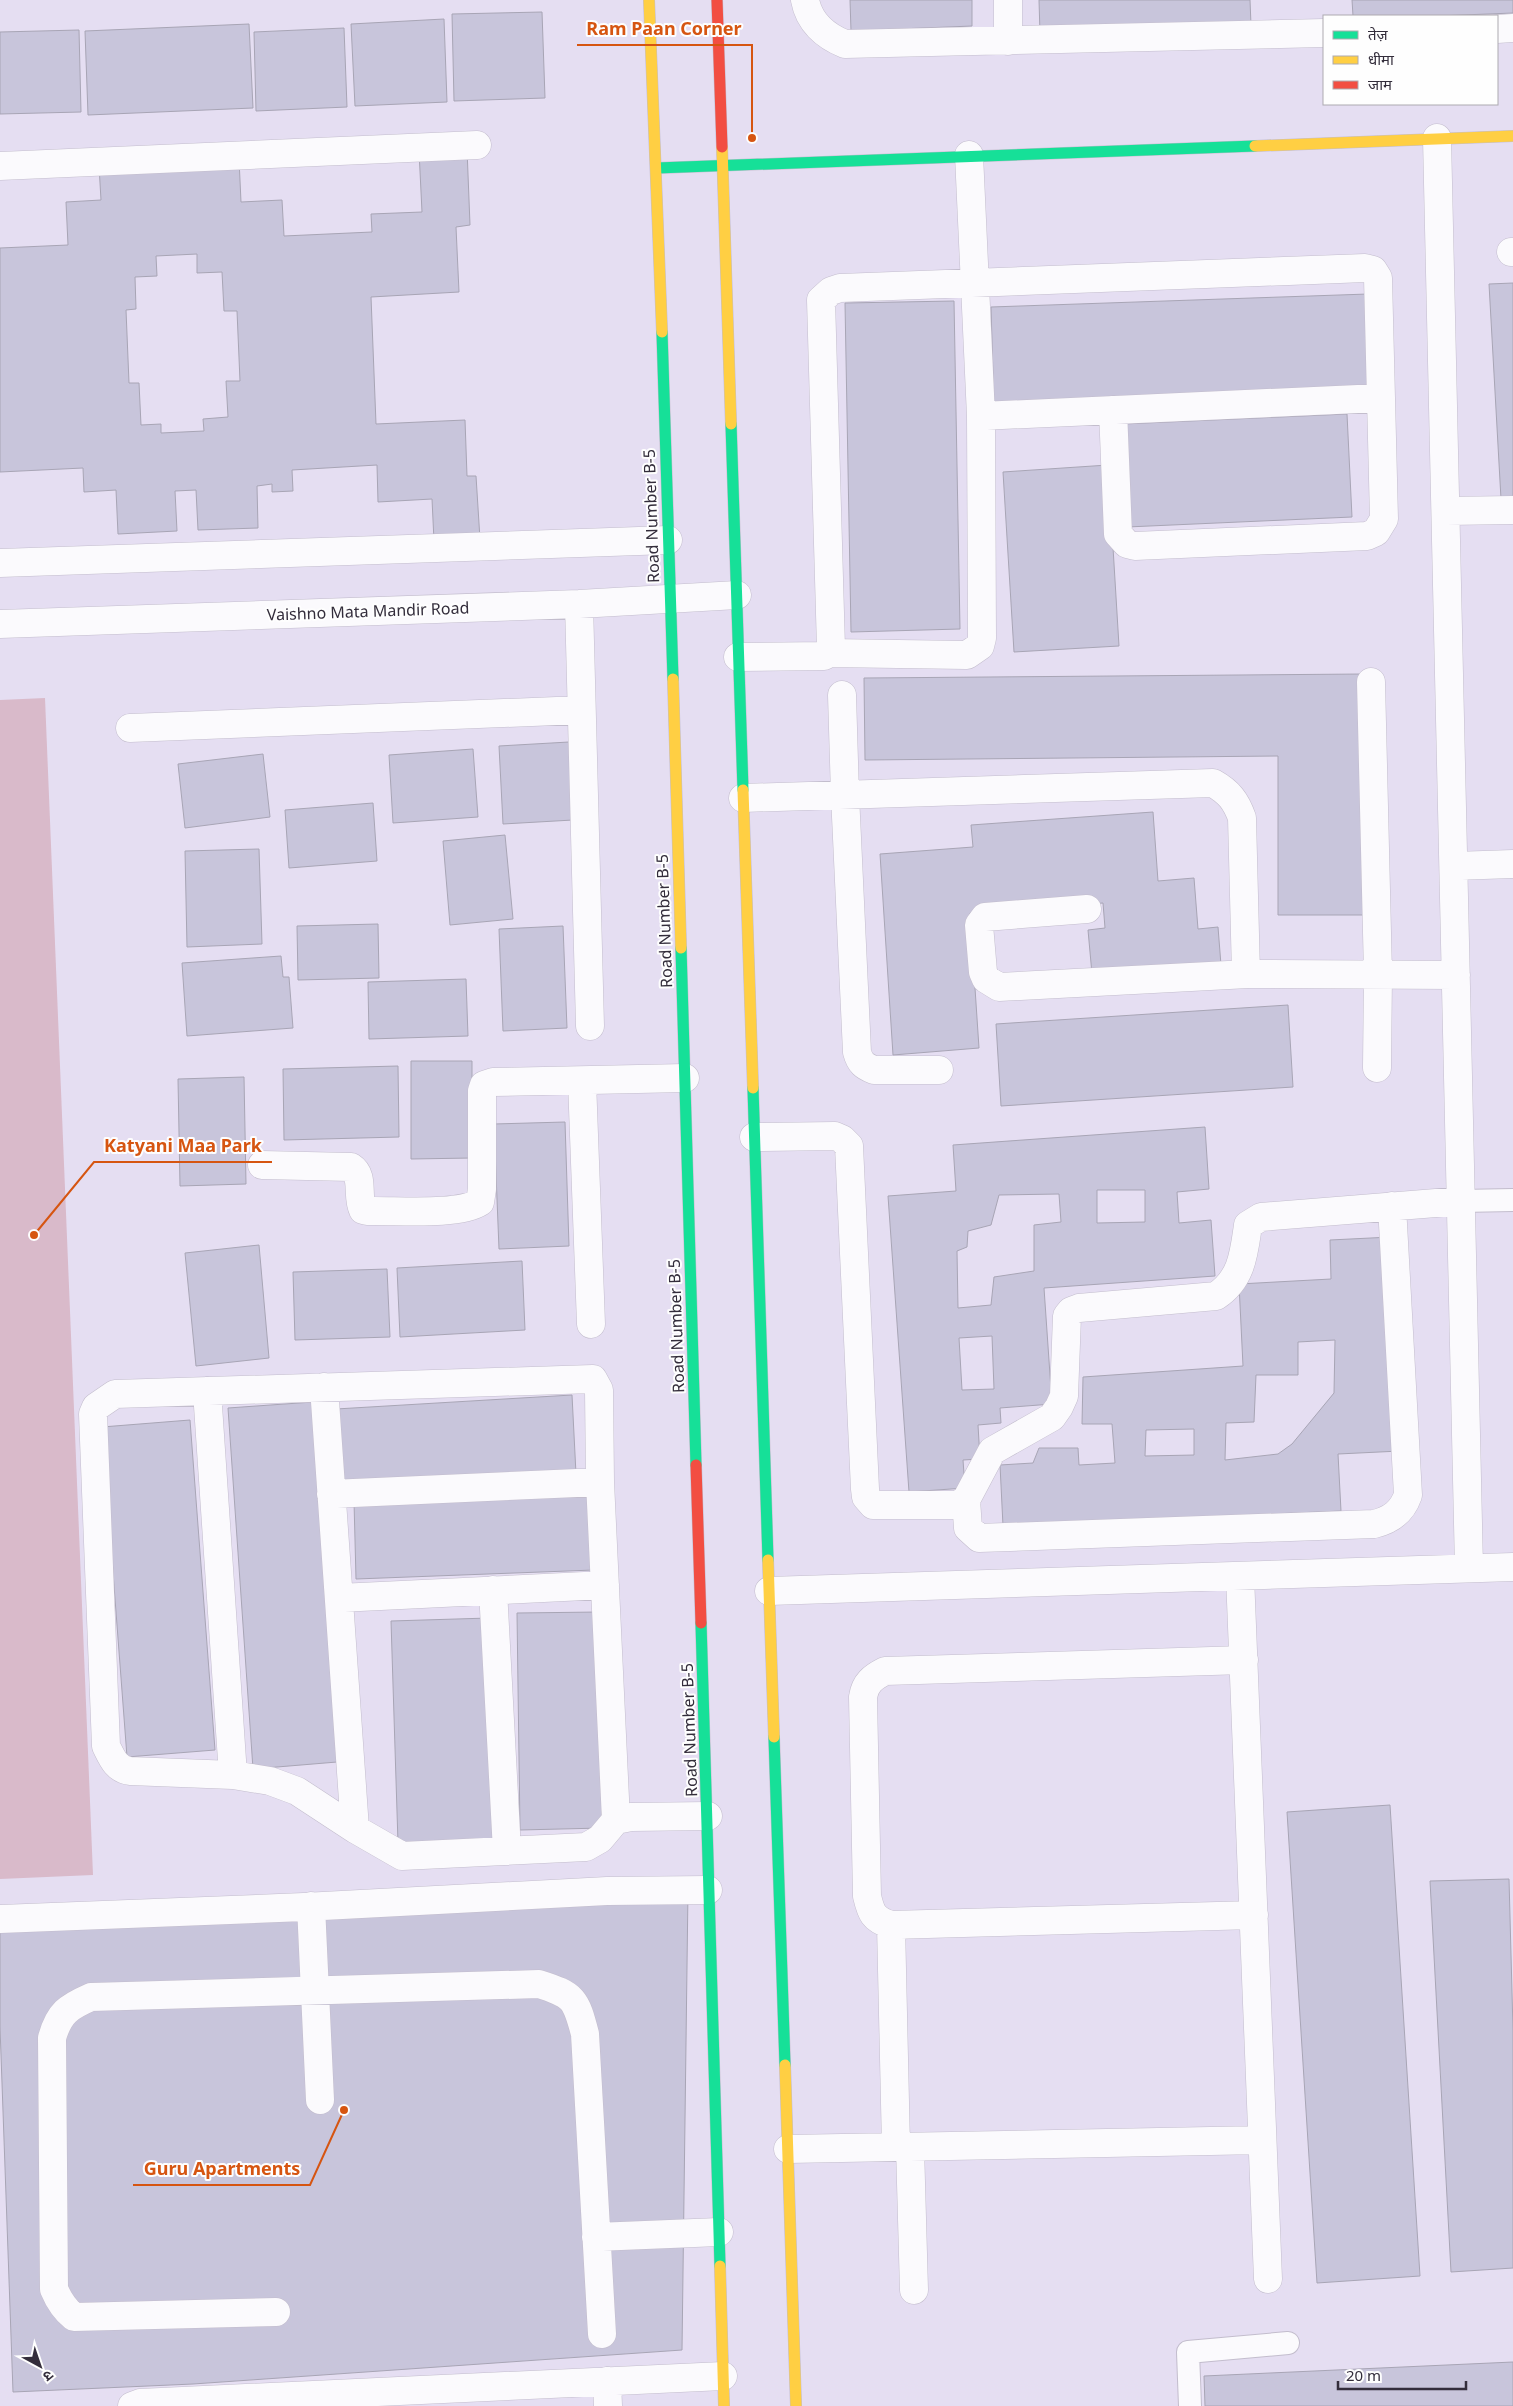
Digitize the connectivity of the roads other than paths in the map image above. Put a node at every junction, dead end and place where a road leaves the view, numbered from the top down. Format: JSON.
{"nodes":[{"id":1,"x":649,"y":0,"type":"edge"},
{"id":2,"x":717,"y":0,"type":"edge"},
{"id":3,"x":805,"y":0,"type":"edge"},
{"id":4,"x":1008,"y":0,"type":"edge"},
{"id":5,"x":1513,"y":28,"type":"edge"},
{"id":6,"x":1498,"y":29,"type":"edge"},
{"id":7,"x":1323,"y":33,"type":"edge"},
{"id":8,"x":1008,"y":41,"type":"junction"},
{"id":9,"x":1513,"y":136,"type":"edge"},
{"id":10,"x":1437,"y":138,"type":"junction"},
{"id":11,"x":476,"y":145,"type":"dead end"},
{"id":12,"x":969,"y":155,"type":"junction"},
{"id":13,"x":722,"y":164,"type":"junction"},
{"id":14,"x":0,"y":166,"type":"edge"},
{"id":15,"x":657,"y":168,"type":"junction"},
{"id":16,"x":974,"y":283,"type":"junction"},
{"id":17,"x":1380,"y":398,"type":"junction"},
{"id":18,"x":1113,"y":410,"type":"junction"},
{"id":19,"x":981,"y":416,"type":"junction"},
{"id":20,"x":1513,"y":510,"type":"edge"},
{"id":21,"x":1446,"y":511,"type":"junction"},
{"id":22,"x":668,"y":540,"type":"junction"},
{"id":23,"x":0,"y":563,"type":"edge"},
{"id":24,"x":737,"y":595,"type":"junction"},
{"id":25,"x":670,"y":598,"type":"junction"},
{"id":26,"x":579,"y":604,"type":"junction"},
{"id":27,"x":0,"y":624,"type":"edge"},
{"id":28,"x":829,"y":653,"type":"junction"},
{"id":29,"x":738,"y":657,"type":"junction"},
{"id":30,"x":1371,"y":682,"type":"dead end"},
{"id":31,"x":842,"y":695,"type":"dead end"},
{"id":32,"x":581,"y":710,"type":"junction"},
{"id":33,"x":130,"y":728,"type":"dead end"},
{"id":34,"x":844,"y":795,"type":"junction"},
{"id":35,"x":743,"y":798,"type":"junction"},
{"id":36,"x":1513,"y":864,"type":"edge"},
{"id":37,"x":1454,"y":866,"type":"junction"},
{"id":38,"x":1087,"y":909,"type":"dead end"},
{"id":39,"x":1248,"y":974,"type":"junction"},
{"id":40,"x":1378,"y":974,"type":"junction"},
{"id":41,"x":1456,"y":975,"type":"junction"},
{"id":42,"x":590,"y":1026,"type":"dead end"},
{"id":43,"x":1377,"y":1068,"type":"dead end"},
{"id":44,"x":938,"y":1070,"type":"dead end"},
{"id":45,"x":685,"y":1078,"type":"junction"},
{"id":46,"x":582,"y":1081,"type":"junction"},
{"id":47,"x":754,"y":1137,"type":"junction"},
{"id":48,"x":262,"y":1164,"type":"dead end"},
{"id":49,"x":1513,"y":1200,"type":"edge"},
{"id":50,"x":1461,"y":1201,"type":"junction"},
{"id":51,"x":1392,"y":1206,"type":"junction"},
{"id":52,"x":592,"y":1324,"type":"dead end"},
{"id":53,"x":324,"y":1387,"type":"junction"},
{"id":54,"x":207,"y":1391,"type":"junction"},
{"id":55,"x":600,"y":1482,"type":"junction"},
{"id":56,"x":331,"y":1494,"type":"junction"},
{"id":57,"x":966,"y":1500,"type":"junction"},
{"id":58,"x":1513,"y":1567,"type":"edge"},
{"id":59,"x":1470,"y":1568,"type":"junction"},
{"id":60,"x":1240,"y":1576,"type":"junction"},
{"id":61,"x":605,"y":1585,"type":"junction"},
{"id":62,"x":493,"y":1590,"type":"junction"},
{"id":63,"x":769,"y":1591,"type":"junction"},
{"id":64,"x":338,"y":1598,"type":"junction"},
{"id":65,"x":1244,"y":1660,"type":"junction"},
{"id":66,"x":233,"y":1775,"type":"junction"},
{"id":67,"x":616,"y":1820,"type":"junction"},
{"id":68,"x":708,"y":1829,"type":"junction"},
{"id":69,"x":355,"y":1830,"type":"junction"},
{"id":70,"x":507,"y":1851,"type":"junction"},
{"id":71,"x":708,"y":1890,"type":"junction"},
{"id":72,"x":311,"y":1906,"type":"junction"},
{"id":73,"x":1254,"y":1915,"type":"junction"},
{"id":74,"x":0,"y":1919,"type":"edge"},
{"id":75,"x":890,"y":1925,"type":"junction"},
{"id":76,"x":314,"y":1990,"type":"junction"},
{"id":77,"x":320,"y":2100,"type":"dead end"},
{"id":78,"x":1262,"y":2140,"type":"junction"},
{"id":79,"x":903,"y":2147,"type":"junction"},
{"id":80,"x":788,"y":2149,"type":"junction"},
{"id":81,"x":719,"y":2232,"type":"junction"},
{"id":82,"x":596,"y":2237,"type":"junction"},
{"id":83,"x":1268,"y":2279,"type":"dead end"},
{"id":84,"x":914,"y":2290,"type":"dead end"},
{"id":85,"x":276,"y":2312,"type":"dead end"},
{"id":86,"x":602,"y":2334,"type":"dead end"},
{"id":87,"x":1288,"y":2344,"type":"dead end"},
{"id":88,"x":723,"y":2376,"type":"junction"},
{"id":89,"x":607,"y":2393,"type":"edge"},
{"id":90,"x":409,"y":2398,"type":"edge"},
{"id":91,"x":306,"y":2401,"type":"edge"},
{"id":92,"x":132,"y":2406,"type":"edge"},
{"id":93,"x":724,"y":2406,"type":"edge"},
{"id":94,"x":796,"y":2406,"type":"edge"},
{"id":95,"x":1190,"y":2406,"type":"edge"}],
"edges":[{"from":1,"to":15,"type":"street","name":"Road Number B-5"},
{"from":2,"to":13,"type":"street"},
{"from":3,"to":8,"type":"street"},
{"from":4,"to":8,"type":"street"},
{"from":5,"to":6,"type":"street"},
{"from":7,"to":8,"type":"street"},
{"from":9,"to":10,"type":"street"},
{"from":10,"to":12,"type":"street"},
{"from":10,"to":21,"type":"street"},
{"from":11,"to":14,"type":"street"},
{"from":12,"to":13,"type":"street"},
{"from":12,"to":16,"type":"street"},
{"from":13,"to":15,"type":"street"},
{"from":13,"to":24,"type":"street"},
{"from":15,"to":22,"type":"street","name":"Road Number B-5"},
{"from":16,"to":17,"type":"street"},
{"from":16,"to":19,"type":"street"},
{"from":16,"to":28,"type":"street"},
{"from":17,"to":18,"type":"street"},
{"from":17,"to":18,"type":"street"},
{"from":18,"to":19,"type":"street"},
{"from":19,"to":28,"type":"street"},
{"from":20,"to":21,"type":"street"},
{"from":21,"to":37,"type":"street"},
{"from":22,"to":23,"type":"street"},
{"from":22,"to":25,"type":"street","name":"Road Number B-5"},
{"from":24,"to":25,"type":"street","name":"Vaishno Mata Mandir Road"},
{"from":24,"to":29,"type":"street"},
{"from":25,"to":26,"type":"street","name":"Vaishno Mata Mandir Road"},
{"from":25,"to":45,"type":"street","name":"Road Number B-5"},
{"from":26,"to":27,"type":"street","name":"Vaishno Mata Mandir Road"},
{"from":26,"to":32,"type":"street"},
{"from":28,"to":29,"type":"street"},
{"from":29,"to":35,"type":"street"},
{"from":30,"to":40,"type":"street"},
{"from":31,"to":34,"type":"street"},
{"from":32,"to":33,"type":"street"},
{"from":32,"to":42,"type":"street"},
{"from":34,"to":35,"type":"street"},
{"from":34,"to":39,"type":"street"},
{"from":34,"to":44,"type":"street"},
{"from":35,"to":47,"type":"street"},
{"from":36,"to":37,"type":"street"},
{"from":37,"to":41,"type":"street"},
{"from":38,"to":39,"type":"street"},
{"from":39,"to":40,"type":"street"},
{"from":40,"to":41,"type":"street"},
{"from":40,"to":43,"type":"street"},
{"from":41,"to":50,"type":"street"},
{"from":45,"to":46,"type":"street"},
{"from":45,"to":68,"type":"street","name":"Road Number B-5"},
{"from":46,"to":48,"type":"street"},
{"from":46,"to":52,"type":"street"},
{"from":47,"to":57,"type":"street"},
{"from":47,"to":63,"type":"street"},
{"from":49,"to":50,"type":"lane"},
{"from":50,"to":51,"type":"street"},
{"from":50,"to":59,"type":"street"},
{"from":51,"to":57,"type":"street"},
{"from":51,"to":57,"type":"street"},
{"from":53,"to":54,"type":"street"},
{"from":53,"to":55,"type":"street"},
{"from":53,"to":56,"type":"street"},
{"from":54,"to":66,"type":"street"},
{"from":54,"to":66,"type":"street"},
{"from":55,"to":56,"type":"street"},
{"from":55,"to":61,"type":"street"},
{"from":56,"to":64,"type":"street"},
{"from":58,"to":59,"type":"street"},
{"from":59,"to":60,"type":"street"},
{"from":60,"to":63,"type":"street"},
{"from":60,"to":65,"type":"street"},
{"from":61,"to":62,"type":"street"},
{"from":61,"to":67,"type":"street"},
{"from":62,"to":64,"type":"street"},
{"from":62,"to":70,"type":"street"},
{"from":63,"to":80,"type":"street"},
{"from":64,"to":69,"type":"street"},
{"from":65,"to":73,"type":"street"},
{"from":65,"to":75,"type":"street"},
{"from":66,"to":69,"type":"street"},
{"from":67,"to":68,"type":"street"},
{"from":67,"to":70,"type":"street"},
{"from":68,"to":71,"type":"street","name":"Road Number B-5"},
{"from":69,"to":70,"type":"street"},
{"from":71,"to":72,"type":"street"},
{"from":71,"to":81,"type":"street","name":"Road Number B-5"},
{"from":72,"to":74,"type":"street"},
{"from":72,"to":76,"type":"street"},
{"from":73,"to":75,"type":"street"},
{"from":73,"to":78,"type":"street"},
{"from":75,"to":79,"type":"street"},
{"from":76,"to":77,"type":"street"},
{"from":76,"to":82,"type":"street"},
{"from":76,"to":85,"type":"street"},
{"from":78,"to":79,"type":"street"},
{"from":78,"to":83,"type":"street"},
{"from":79,"to":80,"type":"street"},
{"from":79,"to":84,"type":"street"},
{"from":80,"to":94,"type":"street"},
{"from":81,"to":82,"type":"street"},
{"from":81,"to":88,"type":"street","name":"Road Number B-5"},
{"from":82,"to":86,"type":"street"},
{"from":87,"to":95,"type":"lane"},
{"from":88,"to":89,"type":"street"},
{"from":88,"to":93,"type":"street","name":"Road Number B-5"},
{"from":89,"to":90,"type":"street"},
{"from":90,"to":91,"type":"street"},
{"from":91,"to":92,"type":"street"}]}
